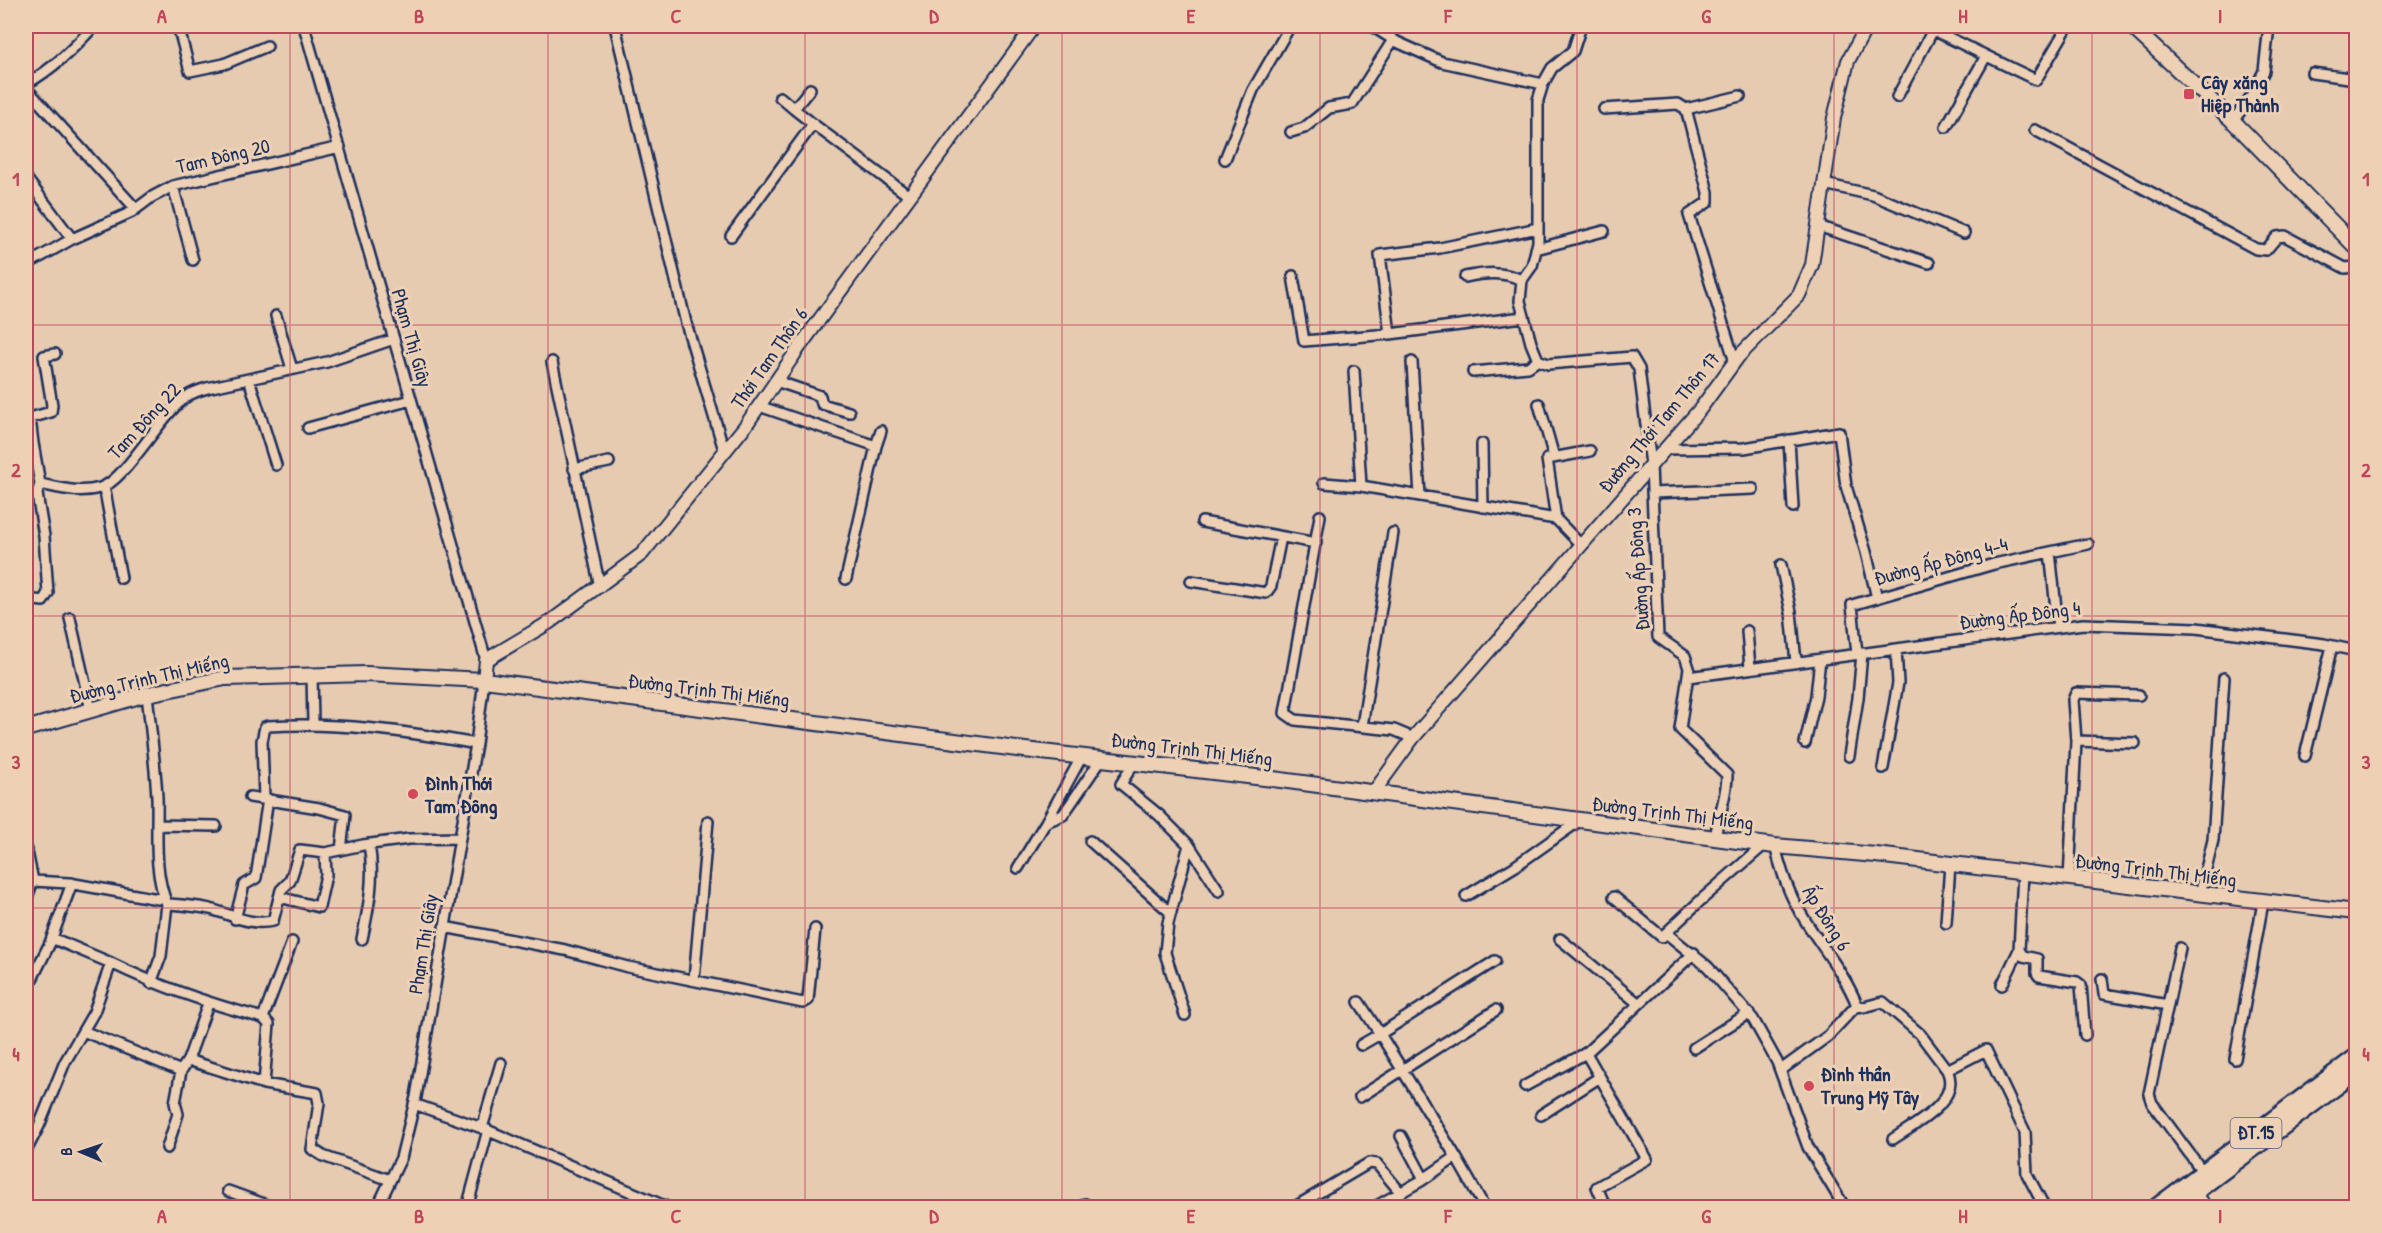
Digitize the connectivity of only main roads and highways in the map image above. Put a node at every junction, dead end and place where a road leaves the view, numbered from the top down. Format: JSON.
{"nodes":[{"id":1,"x":2132,"y":26,"type":"edge"},
{"id":2,"x":2356,"y":247,"type":"edge"},
{"id":3,"x":26,"y":729,"type":"edge"},
{"id":4,"x":2356,"y":912,"type":"edge"},
{"id":5,"x":2356,"y":1058,"type":"edge"},
{"id":6,"x":2356,"y":1072,"type":"edge"},
{"id":7,"x":2155,"y":1208,"type":"edge"},
{"id":8,"x":2174,"y":1208,"type":"edge"}],
"edges":[{"from":1,"to":2,"type":"main road"},
{"from":3,"to":4,"type":"main road","name":"Đường Trịnh Thị Miếng"},
{"from":5,"to":7,"type":"main road","number":"ĐT.15"},
{"from":6,"to":8,"type":"main road","number":"ĐT.15"}]}
